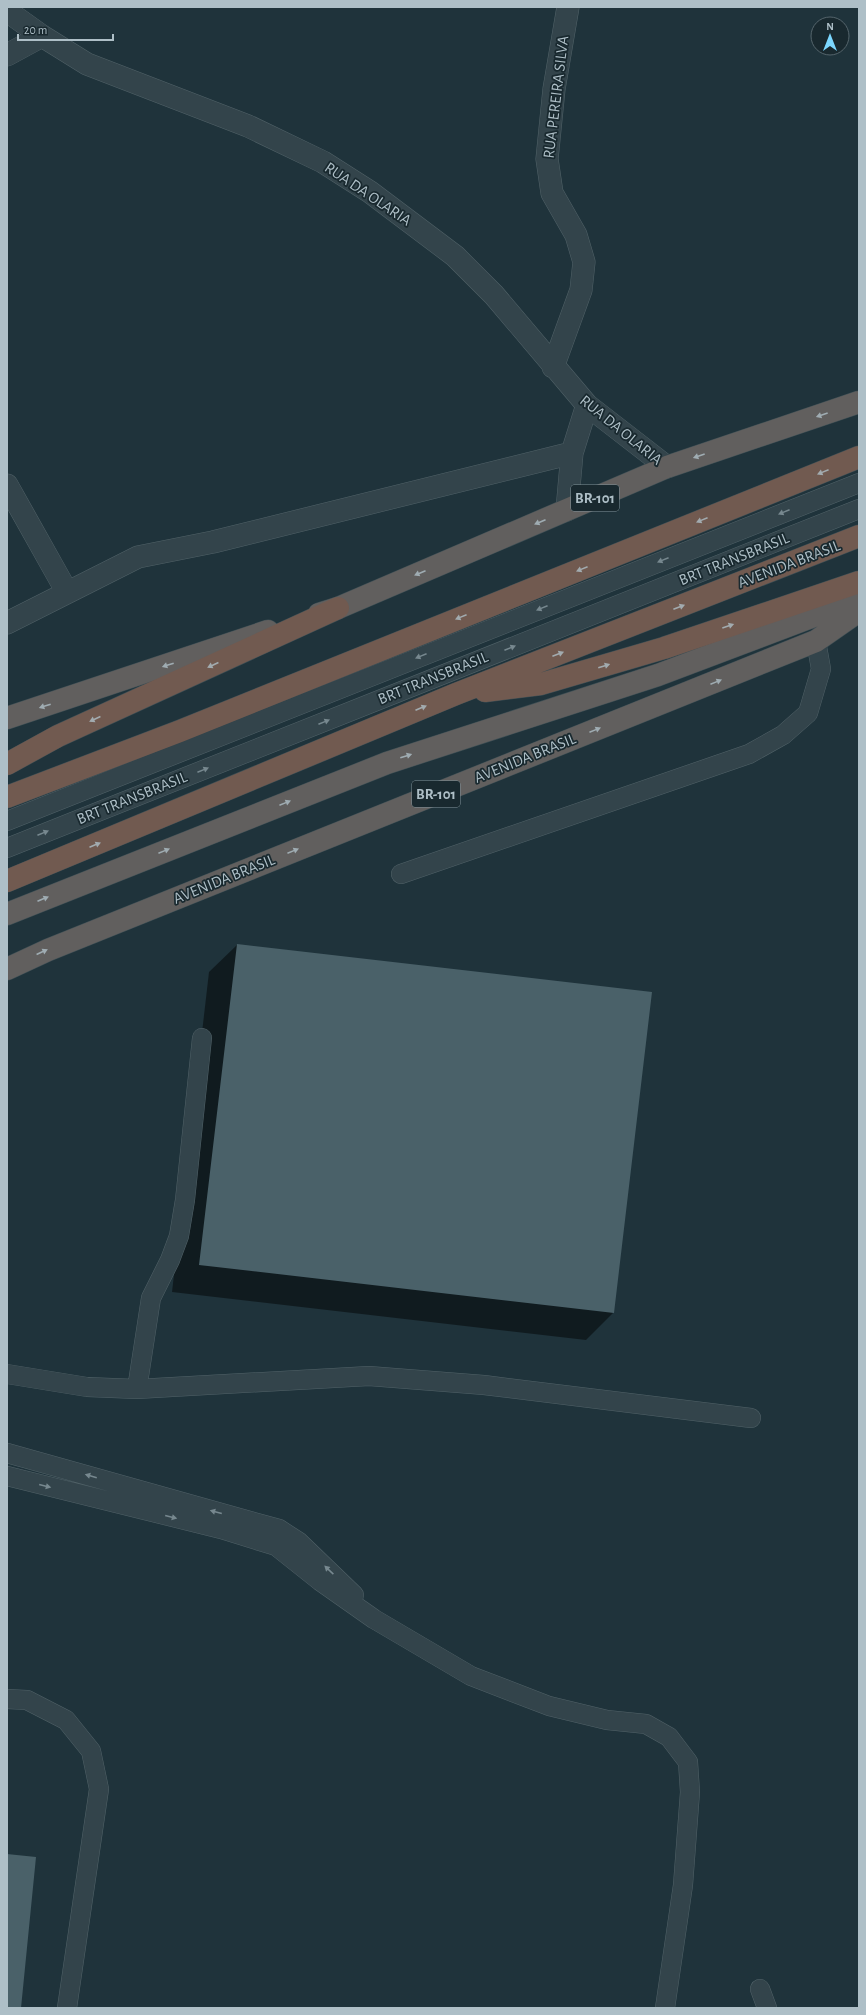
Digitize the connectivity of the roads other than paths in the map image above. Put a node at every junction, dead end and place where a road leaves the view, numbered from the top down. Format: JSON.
{"nodes":[{"id":1,"x":568,"y":7,"type":"edge"},
{"id":2,"x":7,"y":11,"type":"edge"},
{"id":3,"x":42,"y":36,"type":"junction"},
{"id":4,"x":7,"y":56,"type":"edge"},
{"id":5,"x":553,"y":367,"type":"junction"},
{"id":6,"x":859,"y":402,"type":"edge"},
{"id":7,"x":587,"y":405,"type":"junction"},
{"id":8,"x":572,"y":453,"type":"junction"},
{"id":9,"x":859,"y":457,"type":"edge"},
{"id":10,"x":667,"y":467,"type":"junction"},
{"id":11,"x":859,"y":482,"type":"edge"},
{"id":12,"x":7,"y":485,"type":"edge"},
{"id":13,"x":859,"y":509,"type":"edge"},
{"id":14,"x":567,"y":510,"type":"junction"},
{"id":15,"x":859,"y":536,"type":"edge"},
{"id":16,"x":859,"y":582,"type":"edge"},
{"id":17,"x":67,"y":592,"type":"junction"},
{"id":18,"x":859,"y":599,"type":"edge"},
{"id":19,"x":338,"y":608,"type":"junction"},
{"id":20,"x":859,"y":611,"type":"edge"},
{"id":21,"x":7,"y":623,"type":"edge"},
{"id":22,"x":816,"y":641,"type":"junction"},
{"id":23,"x":456,"y":694,"type":"junction"},
{"id":24,"x":7,"y":718,"type":"edge"},
{"id":25,"x":7,"y":764,"type":"edge"},
{"id":26,"x":7,"y":797,"type":"edge"},
{"id":27,"x":7,"y":821,"type":"edge"},
{"id":28,"x":7,"y":848,"type":"edge"},
{"id":29,"x":401,"y":874,"type":"dead end"},
{"id":30,"x":7,"y":881,"type":"edge"},
{"id":31,"x":7,"y":914,"type":"edge"},
{"id":32,"x":7,"y":969,"type":"edge"},
{"id":33,"x":202,"y":1038,"type":"dead end"},
{"id":34,"x":9,"y":1374,"type":"edge"},
{"id":35,"x":137,"y":1389,"type":"junction"},
{"id":36,"x":751,"y":1418,"type":"dead end"},
{"id":37,"x":7,"y":1453,"type":"edge"},
{"id":38,"x":7,"y":1476,"type":"edge"},
{"id":39,"x":374,"y":1620,"type":"junction"},
{"id":40,"x":7,"y":1699,"type":"edge"},
{"id":41,"x":760,"y":1989,"type":"dead end"},
{"id":42,"x":66,"y":2008,"type":"edge"},
{"id":43,"x":665,"y":2008,"type":"edge"},
{"id":44,"x":767,"y":2008,"type":"edge"}],
"edges":[{"from":1,"to":5,"type":"street","name":"RUA PEREIRA SILVA"},
{"from":2,"to":3,"type":"street","name":"RUA DA OLARIA"},
{"from":3,"to":4,"type":"street"},
{"from":3,"to":5,"type":"street","name":"RUA DA OLARIA"},
{"from":5,"to":7,"type":"street","name":"RUA DA OLARIA"},
{"from":6,"to":10,"type":"highway","number":"BR-101","one_way":true},
{"from":7,"to":8,"type":"street"},
{"from":7,"to":10,"type":"street","name":"RUA DA OLARIA"},
{"from":8,"to":14,"type":"street"},
{"from":8,"to":17,"type":"street"},
{"from":9,"to":26,"type":"highway","one_way":true},
{"from":10,"to":14,"type":"highway","number":"BR-101"},
{"from":11,"to":27,"type":"lane","name":"BRT TRANSBRASIL","one_way":true},
{"from":12,"to":17,"type":"street"},
{"from":28,"to":13,"type":"lane","name":"BRT TRANSBRASIL","one_way":true},
{"from":14,"to":19,"type":"highway","number":"BR-101","one_way":true},
{"from":23,"to":15,"type":"highway","name":"AVENIDA BRASIL","one_way":true},
{"from":23,"to":16,"type":"highway","one_way":true},
{"from":17,"to":21,"type":"street"},
{"from":31,"to":18,"type":"highway","one_way":true},
{"from":19,"to":24,"type":"highway","one_way":true},
{"from":19,"to":25,"type":"highway","one_way":true},
{"from":20,"to":22,"type":"highway","name":"AVENIDA BRASIL","number":"BR-101"},
{"from":22,"to":29,"type":"lane"},
{"from":32,"to":22,"type":"highway","name":"AVENIDA BRASIL","number":"BR-101","one_way":true},
{"from":30,"to":23,"type":"highway","name":"AVENIDA BRASIL","one_way":true},
{"from":33,"to":35,"type":"lane"},
{"from":34,"to":35,"type":"lane"},
{"from":35,"to":36,"type":"lane"},
{"from":39,"to":37,"type":"lane","one_way":true},
{"from":38,"to":39,"type":"lane","one_way":true},
{"from":39,"to":43,"type":"lane"},
{"from":40,"to":42,"type":"lane"},
{"from":41,"to":44,"type":"lane"}]}
